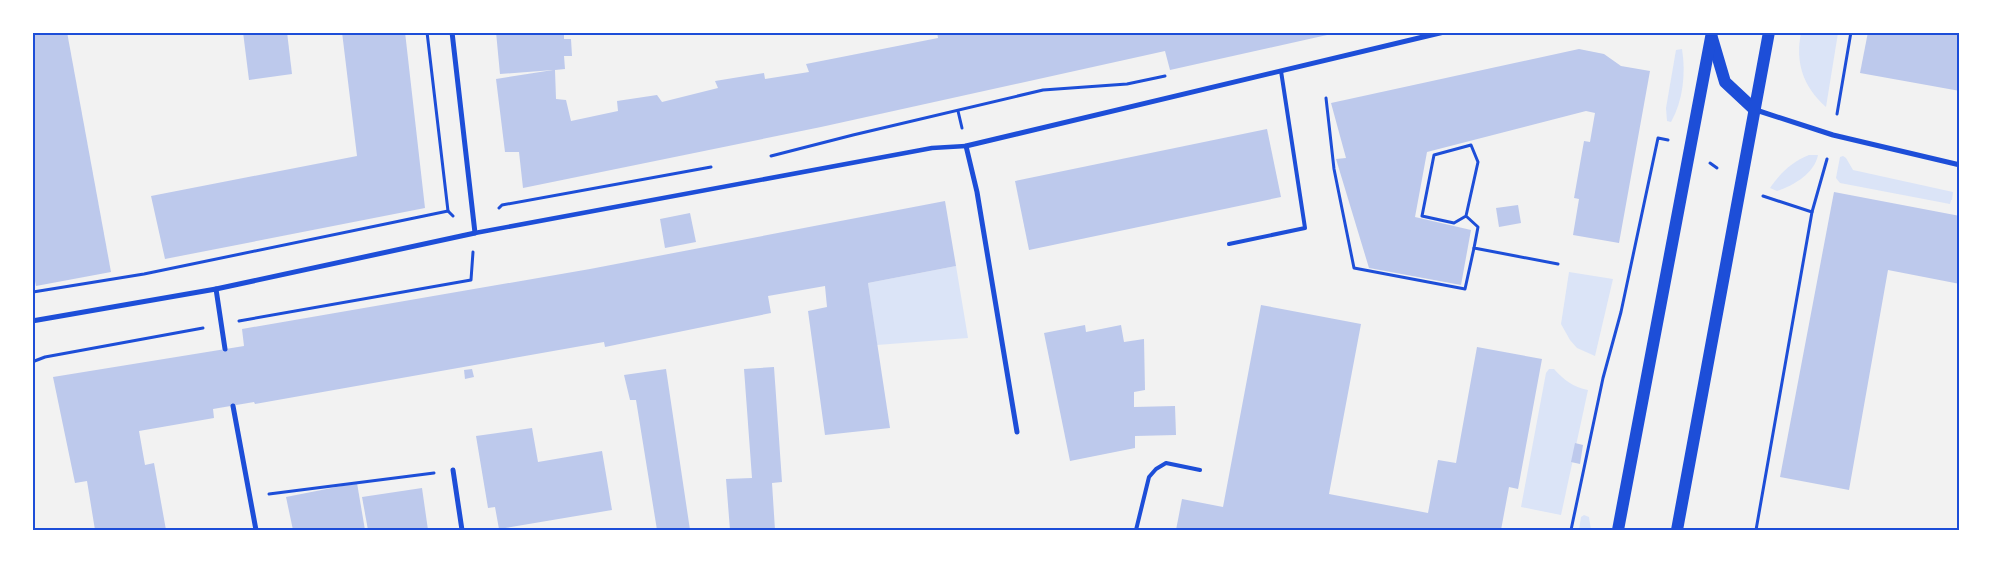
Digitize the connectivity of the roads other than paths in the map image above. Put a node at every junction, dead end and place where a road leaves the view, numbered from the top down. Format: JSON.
{"nodes":[{"id":1,"x":452,"y":32,"type":"edge"},
{"id":2,"x":1444,"y":32,"type":"edge"},
{"id":3,"x":1768,"y":32,"type":"edge"},
{"id":4,"x":1712,"y":34,"type":"edge"},
{"id":5,"x":1281,"y":71,"type":"junction"},
{"id":6,"x":1755,"y":110,"type":"junction"},
{"id":7,"x":966,"y":146,"type":"junction"},
{"id":8,"x":1960,"y":165,"type":"edge"},
{"id":9,"x":475,"y":233,"type":"junction"},
{"id":10,"x":1229,"y":244,"type":"dead end"},
{"id":11,"x":216,"y":288,"type":"junction"},
{"id":12,"x":32,"y":321,"type":"edge"},
{"id":13,"x":224,"y":349,"type":"dead end"},
{"id":14,"x":233,"y":406,"type":"dead end"},
{"id":15,"x":1017,"y":432,"type":"dead end"},
{"id":16,"x":453,"y":470,"type":"road end"},
{"id":17,"x":1200,"y":470,"type":"dead end"},
{"id":18,"x":256,"y":530,"type":"edge"},
{"id":19,"x":462,"y":530,"type":"edge"},
{"id":20,"x":1136,"y":530,"type":"edge"},
{"id":21,"x":1618,"y":530,"type":"edge"},
{"id":22,"x":1677,"y":530,"type":"edge"}],
"edges":[{"from":1,"to":9,"type":"street"},
{"from":2,"to":5,"type":"street"},
{"from":3,"to":6,"type":"main road"},
{"from":4,"to":6,"type":"main road"},
{"from":4,"to":21,"type":"main road"},
{"from":5,"to":7,"type":"street"},
{"from":5,"to":10,"type":"lane"},
{"from":6,"to":8,"type":"street"},
{"from":6,"to":22,"type":"main road"},
{"from":7,"to":9,"type":"street"},
{"from":7,"to":15,"type":"street"},
{"from":9,"to":11,"type":"street"},
{"from":11,"to":12,"type":"street"},
{"from":11,"to":13,"type":"street"},
{"from":14,"to":18,"type":"street"},
{"from":16,"to":19,"type":"street"},
{"from":17,"to":20,"type":"lane"}]}
